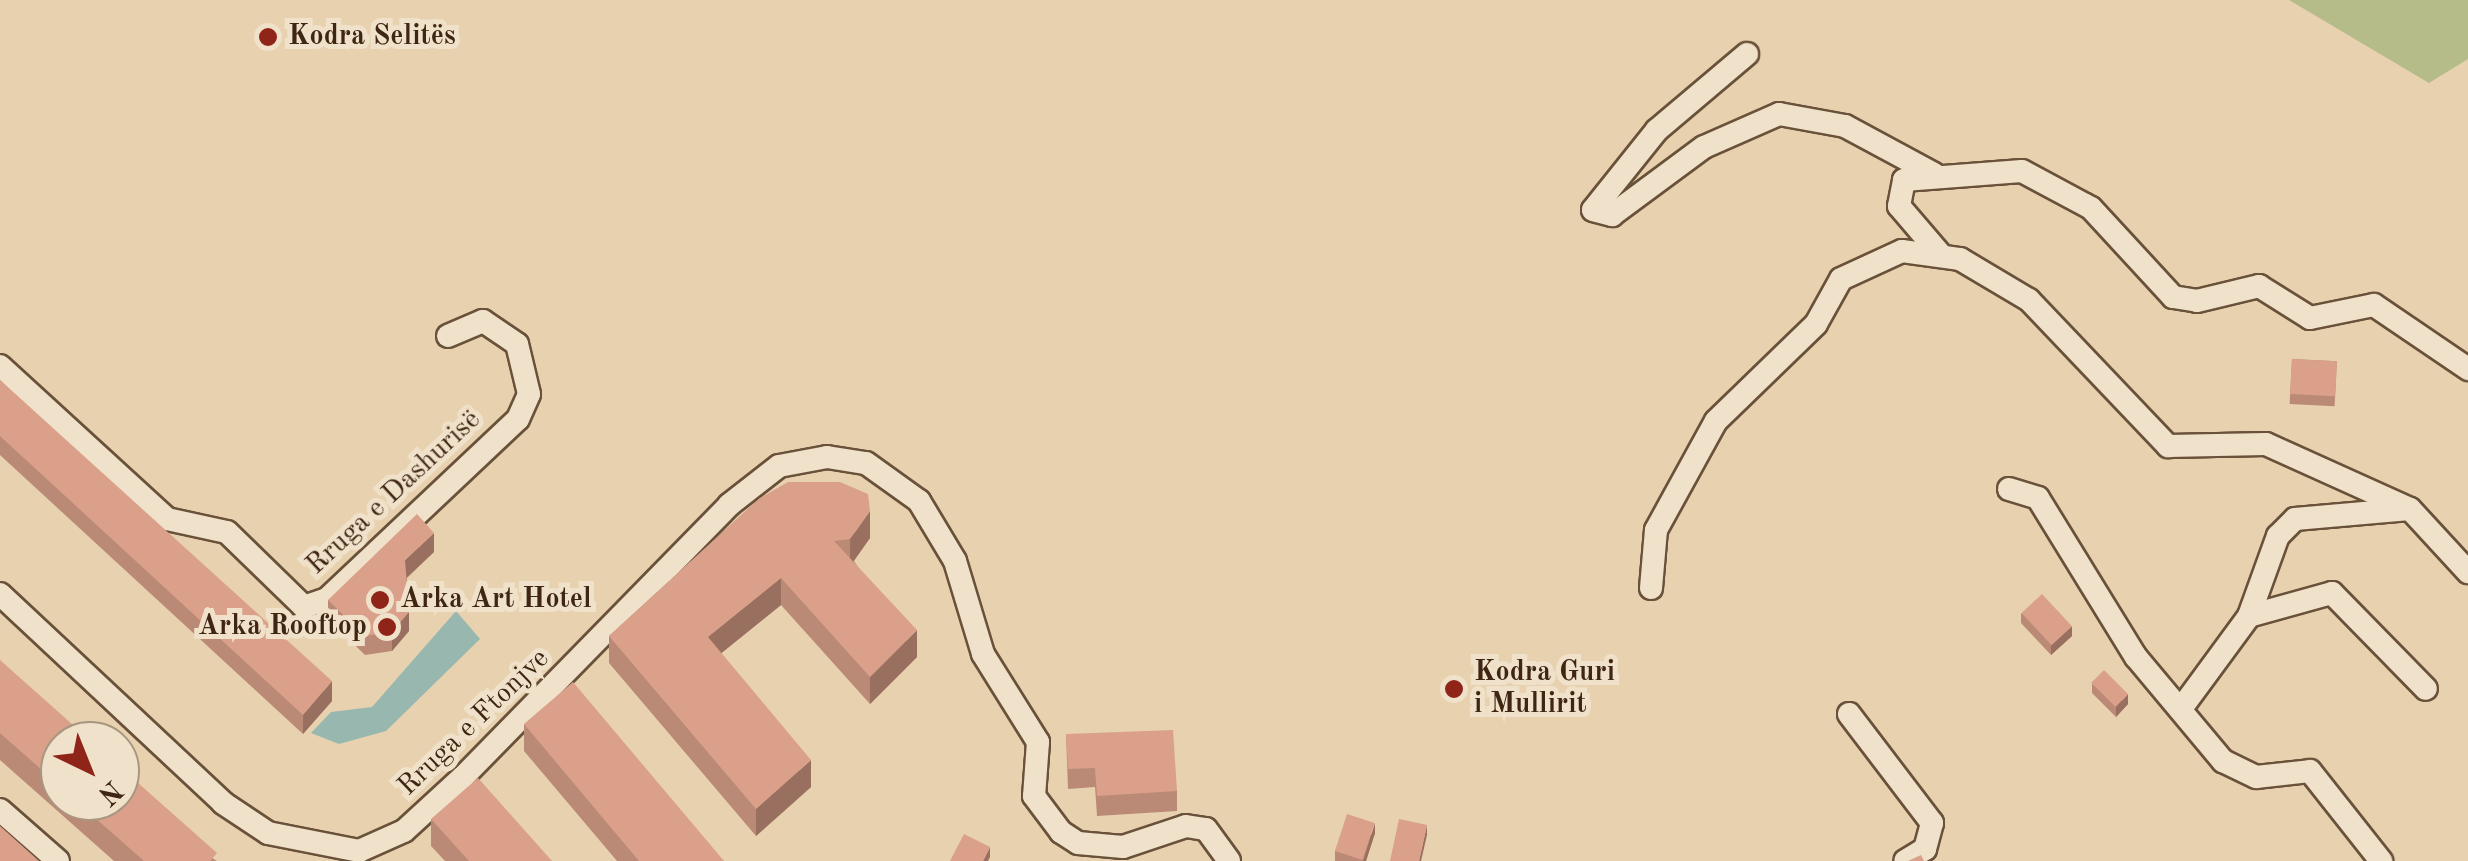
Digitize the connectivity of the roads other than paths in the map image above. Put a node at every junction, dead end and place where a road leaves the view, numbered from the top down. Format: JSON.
{"nodes":[{"id":1,"x":1746,"y":54,"type":"dead end"},
{"id":2,"x":1934,"y":174,"type":"junction"},
{"id":3,"x":1940,"y":254,"type":"junction"},
{"id":4,"x":448,"y":336,"type":"dead end"},
{"id":5,"x":0,"y":366,"type":"edge"},
{"id":6,"x":2468,"y":369,"type":"edge"},
{"id":7,"x":2009,"y":489,"type":"dead end"},
{"id":8,"x":2410,"y":509,"type":"junction"},
{"id":9,"x":2468,"y":572,"type":"edge"},
{"id":10,"x":1651,"y":588,"type":"dead end"},
{"id":11,"x":0,"y":594,"type":"edge"},
{"id":12,"x":2249,"y":616,"type":"junction"},
{"id":13,"x":2426,"y":689,"type":"dead end"},
{"id":14,"x":2183,"y":706,"type":"junction"},
{"id":15,"x":1848,"y":714,"type":"dead end"},
{"id":16,"x":0,"y":810,"type":"edge"},
{"id":17,"x":58,"y":861,"type":"edge"},
{"id":18,"x":1229,"y":861,"type":"edge"},
{"id":19,"x":1905,"y":861,"type":"edge"},
{"id":20,"x":2381,"y":861,"type":"edge"}],
"edges":[{"from":1,"to":2,"type":"street"},
{"from":2,"to":3,"type":"street"},
{"from":2,"to":6,"type":"street"},
{"from":3,"to":8,"type":"street"},
{"from":3,"to":10,"type":"street"},
{"from":4,"to":5,"type":"street","name":"Rruga e Dashurisë"},
{"from":7,"to":14,"type":"street"},
{"from":8,"to":9,"type":"street"},
{"from":8,"to":12,"type":"street"},
{"from":11,"to":18,"type":"street","name":"Rruga e Ftonjve"},
{"from":12,"to":13,"type":"street"},
{"from":12,"to":14,"type":"street"},
{"from":14,"to":20,"type":"street"},
{"from":15,"to":19,"type":"street"},
{"from":16,"to":17,"type":"street"}]}
